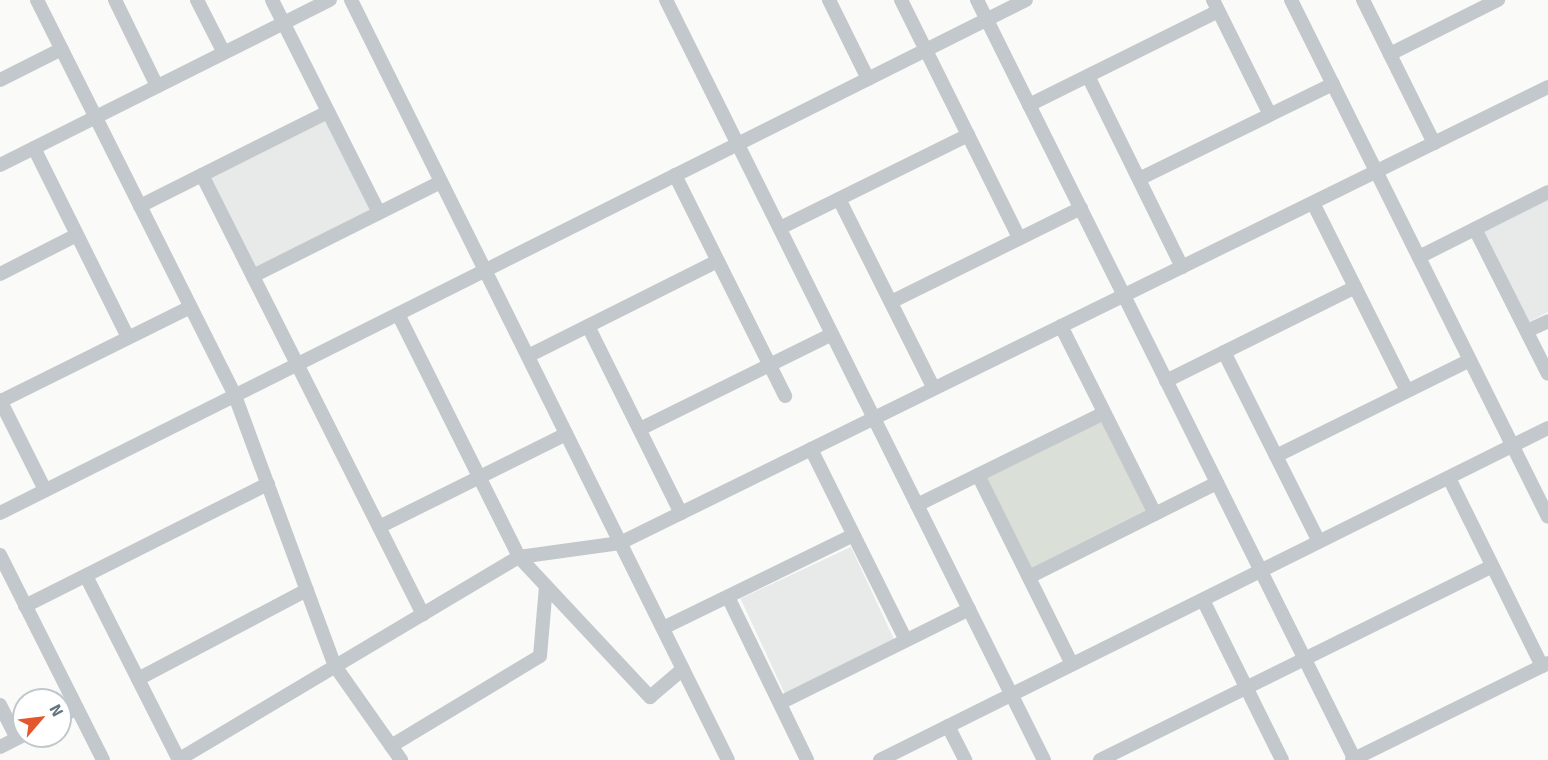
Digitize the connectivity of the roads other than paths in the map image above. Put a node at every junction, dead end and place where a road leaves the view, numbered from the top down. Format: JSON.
{"nodes":[{"id":1,"x":37,"y":0,"type":"edge"},
{"id":2,"x":115,"y":0,"type":"edge"},
{"id":3,"x":197,"y":0,"type":"edge"},
{"id":4,"x":272,"y":0,"type":"edge"},
{"id":5,"x":330,"y":0,"type":"edge"},
{"id":6,"x":351,"y":0,"type":"edge"},
{"id":7,"x":666,"y":0,"type":"edge"},
{"id":8,"x":829,"y":0,"type":"edge"},
{"id":9,"x":901,"y":0,"type":"edge"},
{"id":10,"x":977,"y":0,"type":"edge"},
{"id":11,"x":1026,"y":0,"type":"edge"},
{"id":12,"x":1291,"y":0,"type":"edge"},
{"id":13,"x":1363,"y":0,"type":"edge"},
{"id":14,"x":1498,"y":0,"type":"edge"},
{"id":15,"x":1215,"y":6,"type":"edge"},
{"id":16,"x":987,"y":20,"type":"junction"},
{"id":17,"x":284,"y":23,"type":"junction"},
{"id":18,"x":62,"y":49,"type":"junction"},
{"id":19,"x":926,"y":50,"type":"junction"},
{"id":20,"x":224,"y":53,"type":"junction"},
{"id":21,"x":1390,"y":54,"type":"junction"},
{"id":22,"x":1088,"y":76,"type":"junction"},
{"id":23,"x":868,"y":79,"type":"junction"},
{"id":24,"x":0,"y":80,"type":"edge"},
{"id":25,"x":1332,"y":84,"type":"junction"},
{"id":26,"x":157,"y":86,"type":"junction"},
{"id":27,"x":1548,"y":87,"type":"edge"},
{"id":28,"x":1029,"y":105,"type":"junction"},
{"id":29,"x":328,"y":112,"type":"junction"},
{"id":30,"x":1270,"y":115,"type":"junction"},
{"id":31,"x":96,"y":117,"type":"junction"},
{"id":32,"x":968,"y":135,"type":"junction"},
{"id":33,"x":1434,"y":143,"type":"junction"},
{"id":34,"x":738,"y":144,"type":"junction"},
{"id":35,"x":34,"y":148,"type":"junction"},
{"id":36,"x":0,"y":165,"type":"edge"},
{"id":37,"x":1376,"y":172,"type":"junction"},
{"id":38,"x":202,"y":175,"type":"junction"},
{"id":39,"x":675,"y":175,"type":"junction"},
{"id":40,"x":1139,"y":179,"type":"junction"},
{"id":41,"x":441,"y":182,"type":"junction"},
{"id":42,"x":1548,"y":192,"type":"edge"},
{"id":43,"x":839,"y":199,"type":"junction"},
{"id":44,"x":1313,"y":203,"type":"junction"},
{"id":45,"x":140,"y":206,"type":"junction"},
{"id":46,"x":1081,"y":208,"type":"junction"},
{"id":47,"x":379,"y":213,"type":"junction"},
{"id":48,"x":780,"y":228,"type":"junction"},
{"id":49,"x":1475,"y":228,"type":"junction"},
{"id":50,"x":77,"y":235,"type":"junction"},
{"id":51,"x":1019,"y":238,"type":"junction"},
{"id":52,"x":1419,"y":257,"type":"junction"},
{"id":53,"x":718,"y":261,"type":"junction"},
{"id":54,"x":1182,"y":267,"type":"junction"},
{"id":55,"x":485,"y":270,"type":"junction"},
{"id":56,"x":0,"y":274,"type":"edge"},
{"id":57,"x":253,"y":276,"type":"junction"},
{"id":58,"x":1355,"y":287,"type":"junction"},
{"id":59,"x":1124,"y":296,"type":"junction"},
{"id":60,"x":891,"y":302,"type":"junction"},
{"id":61,"x":190,"y":307,"type":"junction"},
{"id":62,"x":398,"y":314,"type":"junction"},
{"id":63,"x":1548,"y":321,"type":"edge"},
{"id":64,"x":588,"y":326,"type":"junction"},
{"id":65,"x":1061,"y":326,"type":"junction"},
{"id":66,"x":1527,"y":331,"type":"junction"},
{"id":67,"x":832,"y":334,"type":"junction"},
{"id":68,"x":128,"y":338,"type":"junction"},
{"id":69,"x":1224,"y":352,"type":"junction"},
{"id":70,"x":528,"y":356,"type":"junction"},
{"id":71,"x":1470,"y":360,"type":"junction"},
{"id":72,"x":297,"y":364,"type":"junction"},
{"id":73,"x":769,"y":365,"type":"junction"},
{"id":74,"x":1548,"y":374,"type":"edge"},
{"id":75,"x":1166,"y":381,"type":"junction"},
{"id":76,"x":934,"y":389,"type":"junction"},
{"id":77,"x":1407,"y":392,"type":"junction"},
{"id":78,"x":235,"y":396,"type":"junction"},
{"id":79,"x":785,"y":396,"type":"dead end"},
{"id":80,"x":0,"y":401,"type":"edge"},
{"id":81,"x":1104,"y":413,"type":"junction"},
{"id":82,"x":874,"y":418,"type":"junction"},
{"id":83,"x":1548,"y":428,"type":"edge"},
{"id":84,"x":640,"y":429,"type":"junction"},
{"id":85,"x":566,"y":434,"type":"junction"},
{"id":86,"x":1513,"y":446,"type":"junction"},
{"id":87,"x":811,"y":449,"type":"junction"},
{"id":88,"x":1276,"y":456,"type":"junction"},
{"id":89,"x":978,"y":475,"type":"junction"},
{"id":90,"x":479,"y":477,"type":"junction"},
{"id":91,"x":1449,"y":478,"type":"junction"},
{"id":92,"x":1217,"y":483,"type":"junction"},
{"id":93,"x":268,"y":484,"type":"junction"},
{"id":94,"x":45,"y":490,"type":"junction"},
{"id":95,"x":917,"y":506,"type":"junction"},
{"id":96,"x":0,"y":513,"type":"edge"},
{"id":97,"x":681,"y":513,"type":"junction"},
{"id":98,"x":1155,"y":514,"type":"junction"},
{"id":99,"x":1548,"y":517,"type":"edge"},
{"id":100,"x":379,"y":527,"type":"junction"},
{"id":101,"x":854,"y":535,"type":"junction"},
{"id":102,"x":1319,"y":542,"type":"junction"},
{"id":103,"x":620,"y":543,"type":"junction"},
{"id":104,"x":0,"y":555,"type":"edge"},
{"id":105,"x":519,"y":557,"type":"junction"},
{"id":106,"x":1492,"y":566,"type":"junction"},
{"id":107,"x":1261,"y":571,"type":"junction"},
{"id":108,"x":86,"y":576,"type":"junction"},
{"id":109,"x":1029,"y":577,"type":"junction"},
{"id":110,"x":546,"y":586,"type":"junction"},
{"id":111,"x":307,"y":590,"type":"junction"},
{"id":112,"x":728,"y":597,"type":"junction"},
{"id":113,"x":1203,"y":600,"type":"junction"},
{"id":114,"x":26,"y":606,"type":"junction"},
{"id":115,"x":969,"y":609,"type":"junction"},
{"id":116,"x":423,"y":615,"type":"junction"},
{"id":117,"x":663,"y":628,"type":"junction"},
{"id":118,"x":906,"y":640,"type":"junction"},
{"id":119,"x":1304,"y":659,"type":"junction"},
{"id":120,"x":1072,"y":664,"type":"junction"},
{"id":121,"x":1545,"y":664,"type":"edge"},
{"id":122,"x":335,"y":666,"type":"junction"},
{"id":123,"x":683,"y":669,"type":"junction"},
{"id":124,"x":138,"y":679,"type":"junction"},
{"id":125,"x":1246,"y":688,"type":"junction"},
{"id":126,"x":1011,"y":695,"type":"junction"},
{"id":127,"x":780,"y":703,"type":"junction"},
{"id":128,"x":0,"y":705,"type":"edge"},
{"id":129,"x":77,"y":708,"type":"junction"},
{"id":130,"x":72,"y":711,"type":"edge"},
{"id":131,"x":12,"y":724,"type":"edge"},
{"id":132,"x":948,"y":726,"type":"junction"},
{"id":133,"x":391,"y":746,"type":"junction"},
{"id":134,"x":1116,"y":757,"type":"edge"},
{"id":135,"x":103,"y":760,"type":"edge"},
{"id":136,"x":178,"y":760,"type":"edge"},
{"id":137,"x":401,"y":760,"type":"edge"},
{"id":138,"x":729,"y":760,"type":"edge"},
{"id":139,"x":807,"y":760,"type":"edge"},
{"id":140,"x":880,"y":760,"type":"edge"},
{"id":141,"x":965,"y":760,"type":"edge"},
{"id":142,"x":1044,"y":760,"type":"edge"},
{"id":143,"x":1100,"y":760,"type":"edge"},
{"id":144,"x":1282,"y":760,"type":"edge"},
{"id":145,"x":1354,"y":760,"type":"edge"}],
"edges":[{"from":1,"to":18,"type":"street"},
{"from":2,"to":26,"type":"street"},
{"from":3,"to":20,"type":"street"},
{"from":4,"to":17,"type":"street"},
{"from":5,"to":17,"type":"street"},
{"from":6,"to":41,"type":"street"},
{"from":7,"to":34,"type":"street"},
{"from":8,"to":23,"type":"street"},
{"from":9,"to":19,"type":"street"},
{"from":10,"to":16,"type":"street"},
{"from":11,"to":16,"type":"street"},
{"from":12,"to":25,"type":"street"},
{"from":13,"to":21,"type":"street"},
{"from":14,"to":21,"type":"street"},
{"from":15,"to":22,"type":"street"},
{"from":15,"to":30,"type":"street"},
{"from":16,"to":19,"type":"street"},
{"from":16,"to":28,"type":"street"},
{"from":17,"to":20,"type":"street"},
{"from":17,"to":29,"type":"street"},
{"from":18,"to":24,"type":"street"},
{"from":18,"to":31,"type":"street"},
{"from":19,"to":23,"type":"street"},
{"from":19,"to":32,"type":"street"},
{"from":20,"to":26,"type":"street"},
{"from":21,"to":33,"type":"street"},
{"from":22,"to":28,"type":"street"},
{"from":22,"to":40,"type":"street"},
{"from":23,"to":34,"type":"street"},
{"from":25,"to":30,"type":"street"},
{"from":25,"to":37,"type":"street"},
{"from":26,"to":31,"type":"street"},
{"from":27,"to":33,"type":"street"},
{"from":28,"to":46,"type":"street"},
{"from":29,"to":38,"type":"street"},
{"from":29,"to":47,"type":"street"},
{"from":30,"to":40,"type":"street"},
{"from":31,"to":35,"type":"street"},
{"from":31,"to":45,"type":"street"},
{"from":32,"to":43,"type":"street"},
{"from":32,"to":51,"type":"street"},
{"from":33,"to":37,"type":"street"},
{"from":34,"to":39,"type":"street"},
{"from":34,"to":48,"type":"street"},
{"from":35,"to":36,"type":"street"},
{"from":35,"to":50,"type":"street"},
{"from":37,"to":44,"type":"street"},
{"from":37,"to":52,"type":"street"},
{"from":38,"to":45,"type":"street"},
{"from":38,"to":57,"type":"street"},
{"from":39,"to":53,"type":"street"},
{"from":39,"to":55,"type":"street"},
{"from":40,"to":54,"type":"street"},
{"from":41,"to":47,"type":"street"},
{"from":41,"to":55,"type":"street"},
{"from":42,"to":49,"type":"street"},
{"from":43,"to":48,"type":"street"},
{"from":43,"to":60,"type":"street"},
{"from":44,"to":54,"type":"street"},
{"from":44,"to":58,"type":"street"},
{"from":45,"to":61,"type":"street"},
{"from":46,"to":51,"type":"street"},
{"from":46,"to":59,"type":"street"},
{"from":47,"to":57,"type":"street"},
{"from":48,"to":67,"type":"street"},
{"from":49,"to":52,"type":"street"},
{"from":49,"to":66,"type":"street"},
{"from":50,"to":56,"type":"street"},
{"from":50,"to":68,"type":"street"},
{"from":51,"to":60,"type":"street"},
{"from":52,"to":71,"type":"street"},
{"from":53,"to":64,"type":"street"},
{"from":53,"to":73,"type":"street"},
{"from":54,"to":59,"type":"street"},
{"from":55,"to":62,"type":"street"},
{"from":55,"to":70,"type":"street"},
{"from":57,"to":72,"type":"street"},
{"from":58,"to":69,"type":"street"},
{"from":58,"to":77,"type":"street"},
{"from":59,"to":65,"type":"street"},
{"from":59,"to":75,"type":"street"},
{"from":60,"to":76,"type":"street"},
{"from":61,"to":68,"type":"street"},
{"from":61,"to":78,"type":"street"},
{"from":62,"to":72,"type":"street"},
{"from":62,"to":90,"type":"street"},
{"from":63,"to":66,"type":"street"},
{"from":64,"to":70,"type":"street"},
{"from":64,"to":84,"type":"street"},
{"from":65,"to":76,"type":"street"},
{"from":65,"to":81,"type":"street"},
{"from":66,"to":74,"type":"street"},
{"from":67,"to":73,"type":"street"},
{"from":67,"to":82,"type":"street"},
{"from":68,"to":80,"type":"street"},
{"from":69,"to":75,"type":"street"},
{"from":69,"to":88,"type":"street"},
{"from":70,"to":85,"type":"street"},
{"from":71,"to":77,"type":"street"},
{"from":71,"to":86,"type":"street"},
{"from":72,"to":78,"type":"street"},
{"from":72,"to":100,"type":"street"},
{"from":73,"to":79,"type":"street"},
{"from":73,"to":84,"type":"street"},
{"from":75,"to":92,"type":"street"},
{"from":76,"to":82,"type":"street"},
{"from":77,"to":88,"type":"street"},
{"from":78,"to":93,"type":"street"},
{"from":78,"to":94,"type":"street"},
{"from":80,"to":94,"type":"street"},
{"from":81,"to":89,"type":"street"},
{"from":81,"to":98,"type":"street"},
{"from":82,"to":87,"type":"street"},
{"from":82,"to":95,"type":"street"},
{"from":83,"to":86,"type":"street"},
{"from":84,"to":97,"type":"street"},
{"from":85,"to":90,"type":"street"},
{"from":85,"to":103,"type":"street"},
{"from":86,"to":91,"type":"street"},
{"from":86,"to":99,"type":"street"},
{"from":87,"to":97,"type":"street"},
{"from":87,"to":101,"type":"street"},
{"from":88,"to":102,"type":"street"},
{"from":89,"to":95,"type":"street"},
{"from":89,"to":109,"type":"street"},
{"from":90,"to":100,"type":"street"},
{"from":90,"to":105,"type":"street"},
{"from":91,"to":102,"type":"street"},
{"from":91,"to":106,"type":"street"},
{"from":92,"to":98,"type":"street"},
{"from":92,"to":107,"type":"street"},
{"from":93,"to":108,"type":"street"},
{"from":93,"to":111,"type":"street"},
{"from":94,"to":96,"type":"street"},
{"from":95,"to":115,"type":"street"},
{"from":97,"to":103,"type":"street"},
{"from":98,"to":109,"type":"street"},
{"from":100,"to":116,"type":"street"},
{"from":101,"to":112,"type":"street"},
{"from":101,"to":118,"type":"street"},
{"from":102,"to":107,"type":"street"},
{"from":103,"to":105,"type":"street"},
{"from":103,"to":117,"type":"street"},
{"from":104,"to":114,"type":"street"},
{"from":105,"to":110,"type":"street"},
{"from":105,"to":116,"type":"street"},
{"from":106,"to":119,"type":"street"},
{"from":106,"to":121,"type":"street"},
{"from":107,"to":113,"type":"street"},
{"from":107,"to":119,"type":"street"},
{"from":108,"to":114,"type":"street"},
{"from":108,"to":124,"type":"street"},
{"from":109,"to":120,"type":"street"},
{"from":110,"to":123,"type":"street"},
{"from":110,"to":133,"type":"street"},
{"from":111,"to":122,"type":"street"},
{"from":111,"to":124,"type":"street"},
{"from":112,"to":117,"type":"street"},
{"from":112,"to":127,"type":"street"},
{"from":113,"to":120,"type":"street"},
{"from":113,"to":125,"type":"street"},
{"from":114,"to":129,"type":"street"},
{"from":115,"to":118,"type":"street"},
{"from":115,"to":126,"type":"street"},
{"from":116,"to":122,"type":"street"},
{"from":117,"to":123,"type":"street"},
{"from":118,"to":127,"type":"street"},
{"from":119,"to":125,"type":"street"},
{"from":119,"to":145,"type":"street"},
{"from":120,"to":126,"type":"street"},
{"from":121,"to":145,"type":"street"},
{"from":122,"to":133,"type":"street"},
{"from":122,"to":136,"type":"street"},
{"from":123,"to":138,"type":"street"},
{"from":124,"to":136,"type":"street"},
{"from":125,"to":134,"type":"street"},
{"from":125,"to":144,"type":"street"},
{"from":126,"to":132,"type":"street"},
{"from":126,"to":142,"type":"street"},
{"from":127,"to":139,"type":"street"},
{"from":128,"to":131,"type":"street"},
{"from":129,"to":130,"type":"street"},
{"from":129,"to":135,"type":"street"},
{"from":132,"to":140,"type":"street"},
{"from":132,"to":141,"type":"street"},
{"from":133,"to":137,"type":"street"},
{"from":134,"to":143,"type":"street"}]}
